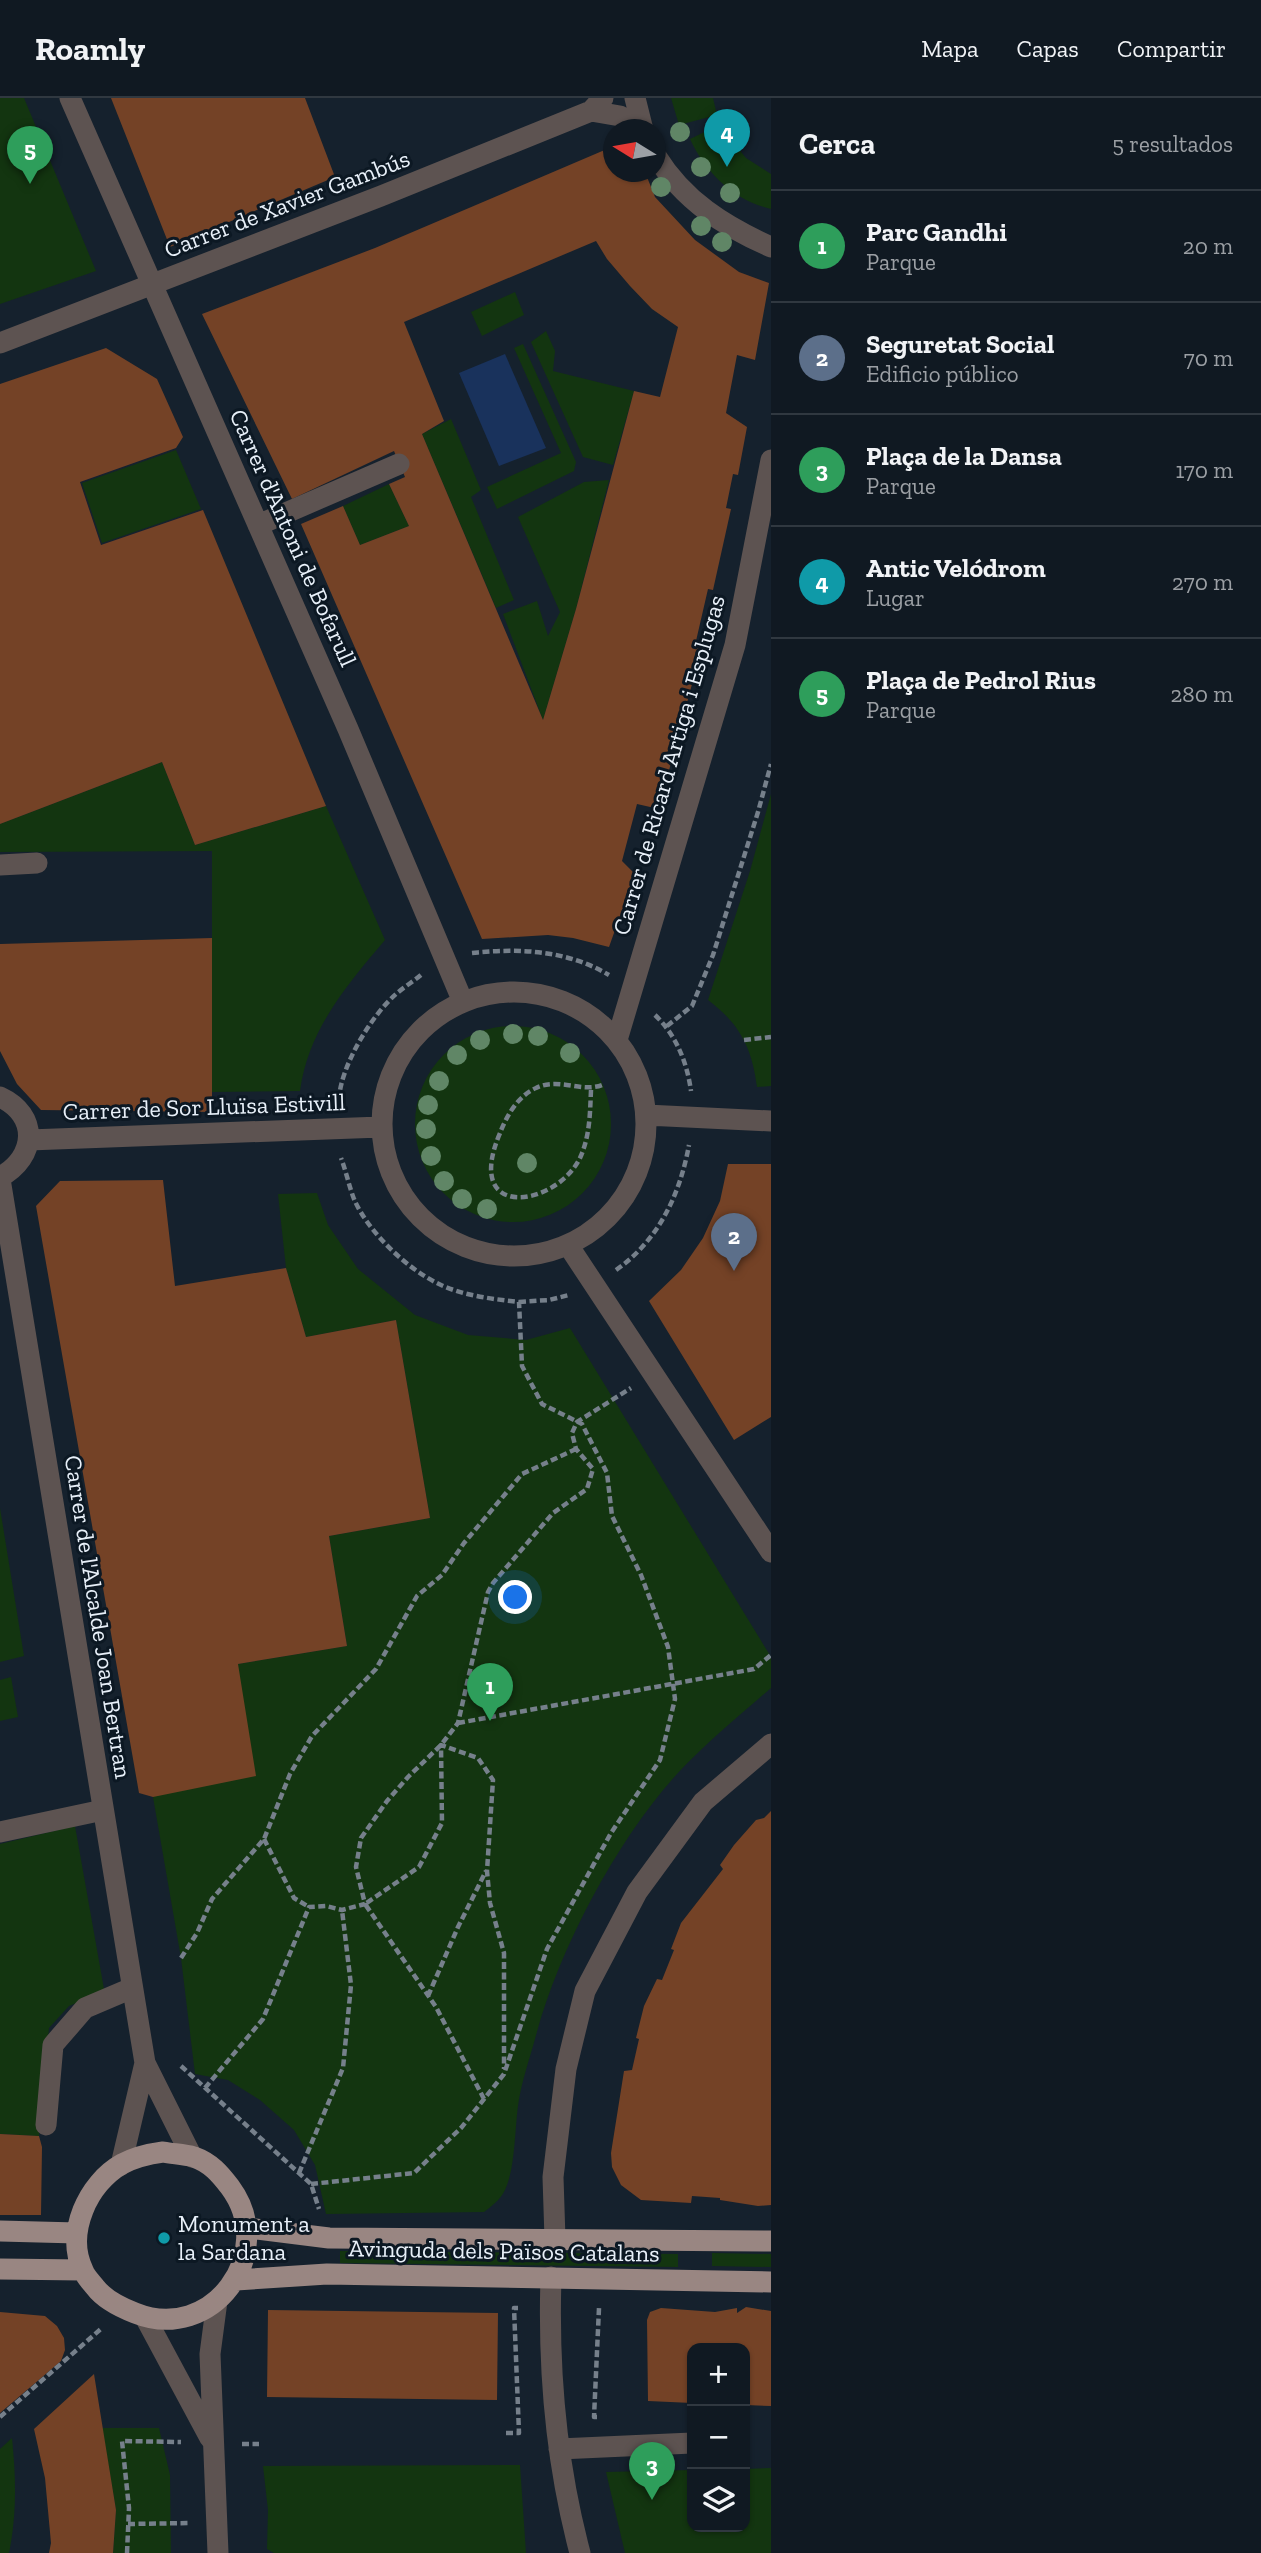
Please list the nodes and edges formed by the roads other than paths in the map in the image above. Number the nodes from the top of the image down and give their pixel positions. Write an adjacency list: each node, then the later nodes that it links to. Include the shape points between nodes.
1 (70, 98): 8 (street, Carrer d'Antoni de Bofarull)
2 (635, 98): 5 (street)
3 (597, 105): 4 (street, Carrer de Xavier Gambús); 8 (street, Carrer de Xavier Gambús, via 381,197)
4 (626, 119)
5 (640, 119)
6 (666, 170): 7 (street, via 708,214)
7 (771, 247)
8 (153, 284): 9 (street, Carrer de Xavier Gambús); 12 (street, Carrer d'Antoni de Bofarull)
9 (0, 343)
10 (771, 460): 16 (street, Carrer de Ricard Artiga i Esplugas, via 735,645)
11 (400, 464): 12 (street)
12 (258, 526): 15 (street, Carrer d'Antoni de Bofarull)
13 (37, 863): 14 (street)
14 (0, 865)
15 (463, 1002): 16 (street, via 504,992 546,995 578,1007); 20 (street, via 429,1022 403,1052 387,1088)
16 (617, 1040): 18 (street, via 635,1071)
17 (0, 1097): 21 (street, via 22,1114)
18 (646, 1115): 19 (street); 23 (street, via 641,1161 633,1182 606,1219)
19 (771, 1121)
20 (381, 1127): 21 (street, Carrer de Sor Lluïsa Estivill); 23 (street, via 396,1185 419,1217 443,1236 470,1250 509,1257)
21 (29, 1140): 22 (street, via 20,1163)
22 (0, 1178): 26 (street, Carrer de l'Alcalde Joan Bertran)
23 (568, 1245): 24 (street)
24 (771, 1552)
25 (771, 1744): 36 (street, via 704,1802 637,1892 585,1992 566,2069 553,2177)
26 (103, 1810): 27 (street); 28 (street, Carrer de l'Alcalde Joan Bertran)
27 (0, 1832)
28 (132, 1988): 29 (street, Carrer de l'Alcalde Joan Bertran); 30 (street, via 85,2008 53,2045)
29 (145, 2063): 31 (street, Carrer de l'Alcalde Joan Bertran); 32 (street, Carrer de l'Alcalde Joan Bertran)
30 (46, 2125)
31 (192, 2157): 32 (main road, via 163,2152); 33 (main road, via 219,2172 242,2203)
32 (121, 2165): 35 (main road, via 93,2188)
33 (248, 2228): 36 (main road, Avinguda dels Països Catalans, via 329,2238); 41 (main road, via 246,2257)
34 (0, 2231): 35 (main road)
35 (77, 2233): 39 (main road)
36 (555, 2239): 37 (main road, Avinguda dels Països Catalans)
37 (771, 2241)
38 (0, 2269): 39 (main road)
39 (82, 2270): 44 (main road, via 98,2291)
40 (551, 2277): 41 (main road, Avinguda dels Països Catalans, via 327,2274); 42 (main road, Avinguda dels Països Catalans); 47 (street, via 549,2334)
41 (236, 2280): 43 (main road)
42 (771, 2282)
43 (217, 2301): 44 (main road, via 187,2316); 45 (street, via 210,2354)
44 (145, 2317): 45 (street)
45 (212, 2443): 48 (street)
46 (687, 2443): 47 (street)
47 (559, 2449): 49 (street)
48 (218, 2553)
49 (580, 2553)

